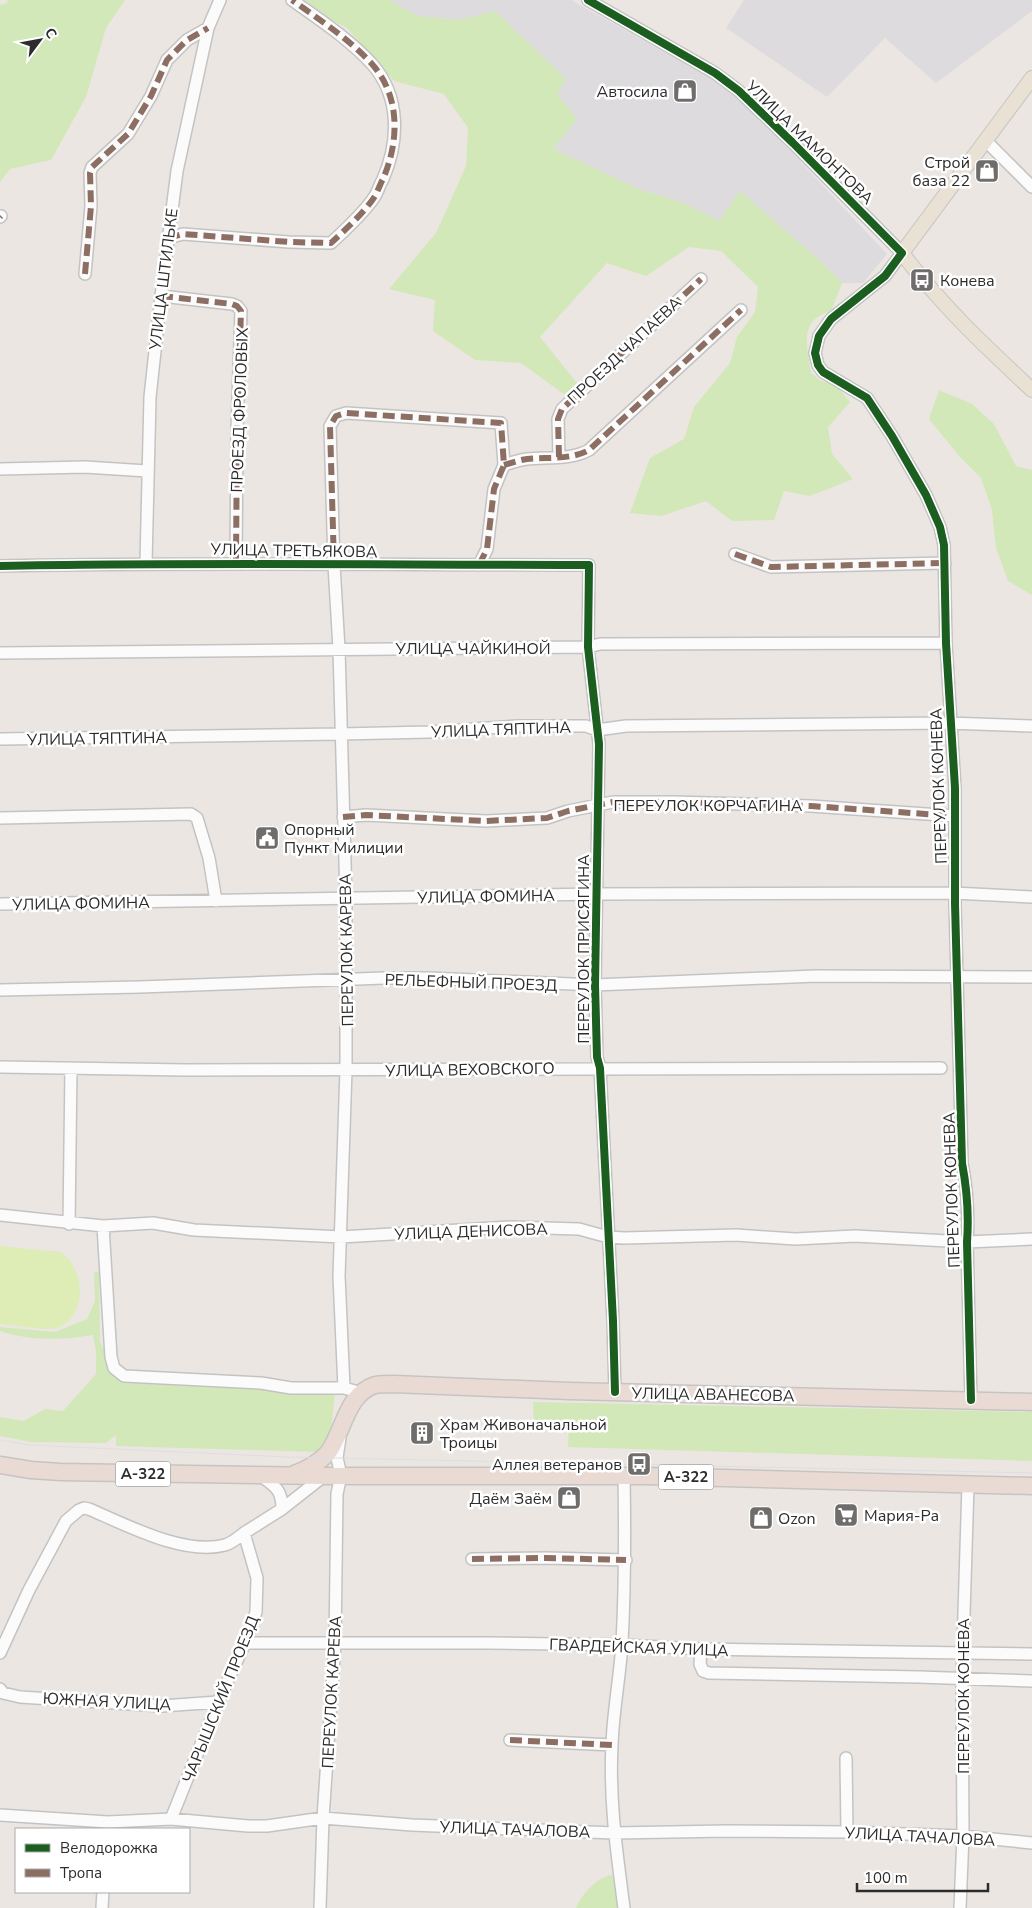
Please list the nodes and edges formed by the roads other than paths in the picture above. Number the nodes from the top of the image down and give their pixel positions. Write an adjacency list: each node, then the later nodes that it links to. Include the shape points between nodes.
1 (220, 0): 4 (street, УЛИЦА ШТИЛЬКЕ)
2 (292, 0): 8 (street, via 341,35 373,66 385,85 395,122 394,143 391,160 375,196 331,243 183,234)
3 (588, 0): 9 (street, УЛИЦА МАМОНТОВА, via 715,73 739,91)
4 (208, 28): 8 (street, УЛИЦА ШТИЛЬКЕ, via 177,171); 10 (street, via 187,40 167,60 151,96 128,134 92,167 92,206)
5 (1032, 78): 6 (main road)
6 (986, 141): 7 (street); 9 (main road)
7 (1032, 187)
8 (168, 238): 12 (street, УЛИЦА ШТИЛЬКЕ)
9 (902, 253): 14 (main road, УЛИЦА МАМОНТОВА, via 922,280 968,329); 22 (street, ПЕРЕУЛОК КОНЕВА, via 885,276 831,320 819,336 815,352 823,372 867,398 892,436 940,526)
10 (85, 274)
11 (701, 279): 15 (street, ПРОЕЗД ЧАПАЕВА, via 562,410 558,419)
12 (161, 296): 18 (street, УЛИЦА ШТИЛЬКЕ, via 150,397); 21 (street, ПРОЕЗД ФРОЛОВЫХ, via 232,304 242,311)
13 (741, 310): 15 (street, via 590,450)
14 (1032, 390)
15 (559, 457): 16 (street)
16 (504, 465): 23 (street, ПЕРЕУЛОК КАРЕВА, via 501,423 346,413 336,416 330,426); 24 (street, via 494,489 487,549)
17 (0, 469): 18 (street, via 85,467)
18 (147, 471): 20 (street, УЛИЦА ШТИЛЬКЕ)
19 (735, 554): 22 (street, via 771,567)
20 (146, 563): 21 (street, УЛИЦА ТРЕТЬЯКОВА); 26 (street, УЛИЦА ТРЕТЬЯКОВА)
21 (236, 563): 23 (street, УЛИЦА ТРЕТЬЯКОВА)
22 (945, 563): 27 (street, ПЕРЕУЛОК КОНЕВА)
23 (334, 565): 24 (street, УЛИЦА ТРЕТЬЯКОВА); 29 (street, ПЕРЕУЛОК КАРЕВА)
24 (479, 565): 25 (street, УЛИЦА ТРЕТЬЯКОВА)
25 (589, 565): 28 (street, ПЕРЕУЛОК ПРИСЯГИНА)
26 (0, 566)
27 (946, 643): 28 (street, УЛИЦА ЧАЙКИНОЙ, via 600,644); 31 (street, ПЕРЕУЛОК КОНЕВА)
28 (588, 647): 29 (street, УЛИЦА ЧАЙКИНОЙ); 33 (street, ПЕРЕУЛОК ПРИСЯГИНА)
29 (339, 649): 30 (street, УЛИЦА ЧАЙКИНОЙ); 34 (street, ПЕРЕУЛОК КАРЕВА)
30 (0, 653)
31 (949, 723): 32 (street, УЛИЦА ТЯПТИНА); 33 (street, УЛИЦА ТЯПТИНА, via 626,726); 37 (street, ПЕРЕУЛОК КОНЕВА)
32 (1032, 726)
33 (597, 730): 34 (street, УЛИЦА ТЯПТИНА, via 586,726 517,726); 36 (street, ПЕРЕУЛОК ПРИСЯГИНА)
34 (340, 734): 35 (street, УЛИЦА ТЯПТИНА); 38 (street, ПЕРЕУЛОК КАРЕВА)
35 (0, 739)
36 (598, 806): 37 (street, ПЕРЕУЛОК КОРЧАГИНА, via 613,802 674,802 811,806); 38 (street, ПЕРЕУЛОК КОРЧАГИНА, via 548,818 526,819); 41 (street, ПЕРЕУЛОК ПРИСЯГИНА)
37 (955, 816): 40 (street, ПЕРЕУЛОК КОНЕВА)
38 (343, 817): 43 (street, ПЕРЕУЛОК КАРЕВА)
39 (0, 818): 44 (street, via 191,814 197,818 209,858)
40 (954, 893): 41 (street, УЛИЦА ФОМИНА); 42 (street, УЛИЦА ФОМИНА); 46 (street, ПЕРЕУЛОК КОНЕВА)
41 (596, 894): 43 (street, УЛИЦА ФОМИНА); 49 (street, ПЕРЕУЛОК ПРИСЯГИНА)
42 (1032, 897)
43 (346, 898): 44 (street, УЛИЦА ФОМИНА); 48 (street, ПЕРЕУЛОК КАРЕВА)
44 (216, 901): 45 (street, УЛИЦА ФОМИНА)
45 (0, 904)
46 (957, 976): 47 (street, РЕЛЬЕФНЫЙ ПРОЕЗД); 49 (street, РЕЛЬЕФНЫЙ ПРОЕЗД, via 806,977); 62 (street, ПЕРЕУЛОК КОНЕВА, via 962,1162 969,1220)
47 (1032, 977)
48 (347, 978): 49 (street, РЕЛЬЕФНЫЙ ПРОЕЗД, via 429,978); 50 (street, РЕЛЬЕФНЫЙ ПРОЕЗД); 55 (street, ПЕРЕУЛОК КАРЕВА)
49 (595, 986): 53 (street, ПЕРЕУЛОК ПРИСЯГИНА)
50 (0, 990)
51 (0, 1067): 52 (street, УЛИЦА ВЕХОВСКОГО)
52 (72, 1068): 55 (street, УЛИЦА ВЕХОВСКОГО); 57 (street)
53 (600, 1068): 54 (street, УЛИЦА ВЕХОВСКОГО); 55 (street, УЛИЦА ВЕХОВСКОГО); 59 (street, ПЕРЕУЛОК ПРИСЯГИНА)
54 (941, 1068)
55 (346, 1070): 60 (street, ПЕРЕУЛОК КАРЕВА)
56 (0, 1215): 57 (street, УЛИЦА ДЕНИСОВА)
57 (69, 1224): 58 (street, УЛИЦА ДЕНИСОВА)
58 (103, 1226): 60 (street, УЛИЦА ДЕНИСОВА, via 152,1223 194,1230); 63 (street, via 111,1357 114,1368 124,1376 260,1383 291,1388)
59 (608, 1237): 60 (street, УЛИЦА ДЕНИСОВА, via 578,1229 510,1227); 62 (street, УЛИЦА ДЕНИСОВА, via 736,1235 795,1239 855,1236); 64 (street, ПЕРЕУЛОК ПРИСЯГИНА)
60 (341, 1238): 63 (street, ПЕРЕУЛОК КАРЕВА, via 339,1276)
61 (1032, 1238): 62 (street, УЛИЦА ДЕНИСОВА)
62 (967, 1242): 66 (street, ПЕРЕУЛОК КОНЕВА)
63 (344, 1388): 65 (street)
64 (615, 1392): 65 (highway, УЛИЦА АВАНЕСОВА, via 394,1384 375,1385); 66 (highway, УЛИЦА АВАНЕСОВА)
65 (362, 1393): 68 (highway, А-322)
66 (972, 1400): 67 (highway, УЛИЦА АВАНЕСОВА)
67 (1032, 1402)
68 (342, 1424): 71 (highway, А-322, via 323,1458); 72 (street, ПЕРЕУЛОК КАРЕВА)
69 (0, 1465): 70 (highway, А-322, via 60,1472)
70 (261, 1476): 71 (highway, А-322); 76 (street, via 282,1497)
71 (287, 1476): 72 (highway, А-322)
72 (332, 1476): 73 (highway, А-322); 76 (street); 81 (street, ПЕРЕУЛОК КАРЕВА, via 337,1494)
73 (624, 1476): 74 (highway, А-322); 79 (street)
74 (968, 1485): 75 (highway, А-322); 85 (street, ПЕРЕУЛОК КОНЕВА)
75 (1032, 1486)
76 (282, 1510): 77 (street)
77 (244, 1533): 80 (street, ЧАРЫШСКИЙ ПРОЕЗД, via 257,1578 256,1612); 84 (street, via 226,1545 185,1546 84,1508 79,1510 66,1521)
78 (472, 1559): 79 (street)
79 (626, 1560): 82 (street)
80 (245, 1643): 81 (street, ГВАРДЕЙСКАЯ УЛИЦА); 90 (street, ЧАРЫШСКИЙ ПРОЕЗД)
81 (334, 1643): 82 (street, ГВАРДЕЙСКАЯ УЛИЦА); 95 (street, ПЕРЕУЛОК КАРЕВА)
82 (622, 1645): 83 (street, ГВАРДЕЙСКАЯ УЛИЦА); 92 (street)
83 (701, 1649): 85 (street, ГВАРДЕЙСКАЯ УЛИЦА); 87 (street, via 700,1664 709,1674)
84 (0, 1653)
85 (962, 1653): 86 (street, ГВАРДЕЙСКАЯ УЛИЦА); 87 (street, ПЕРЕУЛОК КОНЕВА)
86 (1032, 1654)
87 (962, 1678): 88 (street); 100 (street, ПЕРЕУЛОК КОНЕВА)
88 (1032, 1681)
89 (1, 1692): 90 (street, ЮЖНАЯ УЛИЦА, via 20,1697 162,1706)
90 (218, 1702): 96 (street, ЧАРЫШСКИЙ ПРОЕЗД)
91 (510, 1740): 92 (street)
92 (612, 1745): 99 (street)
93 (846, 1758): 98 (street)
94 (0, 1815): 97 (street, УЛИЦА ТАЧАЛОВА)
95 (323, 1818): 96 (street, УЛИЦА ТАЧАЛОВА, via 267,1826); 99 (street, УЛИЦА ТАЧАЛОВА); 104 (street, ПЕРЕУЛОК КАРЕВА)
96 (171, 1819): 97 (street, УЛИЦА ТАЧАЛОВА)
97 (107, 1826)
98 (847, 1832): 99 (street, УЛИЦА ТАЧАЛОВА); 100 (street, УЛИЦА ТАЧАЛОВА)
99 (614, 1833): 105 (street)
100 (963, 1836): 101 (street, УЛИЦА ТАЧАЛОВА); 106 (street, ПЕРЕУЛОК КОНЕВА)
101 (1032, 1843)
102 (103, 1893): 103 (street)
103 (102, 1908)
104 (320, 1908)
105 (624, 1908)
106 (960, 1908)

